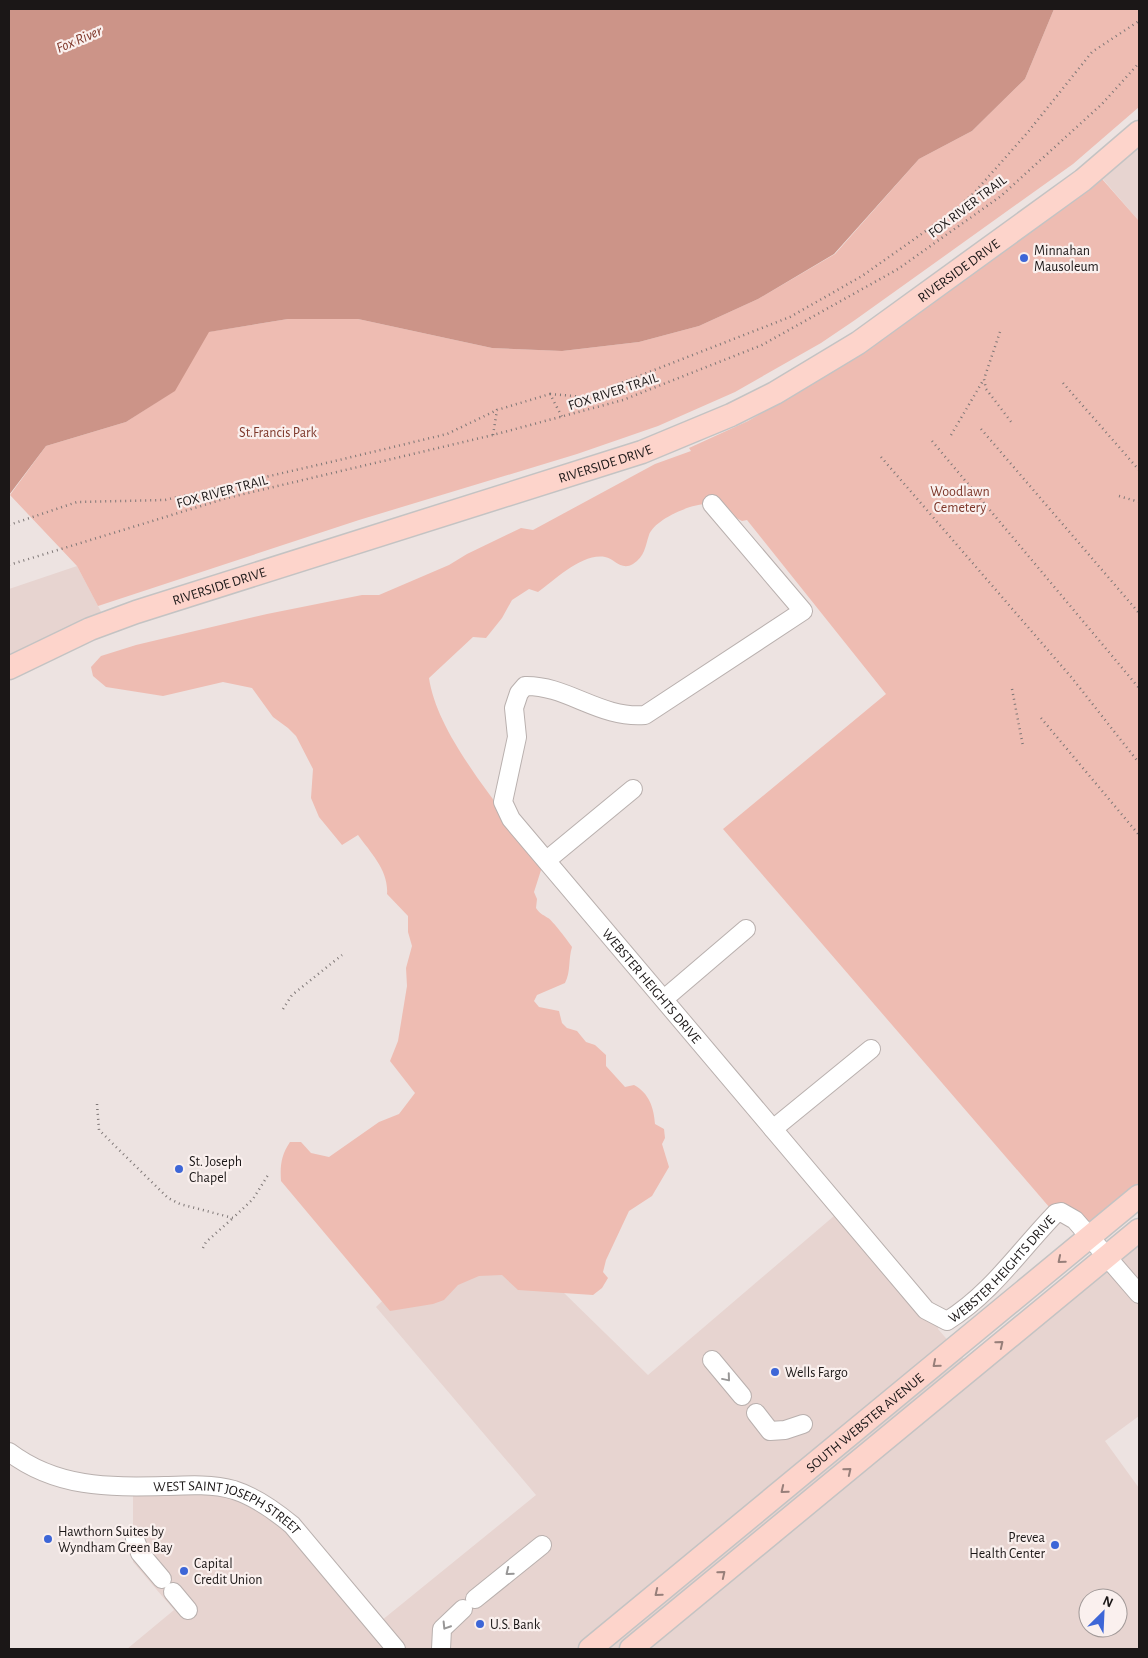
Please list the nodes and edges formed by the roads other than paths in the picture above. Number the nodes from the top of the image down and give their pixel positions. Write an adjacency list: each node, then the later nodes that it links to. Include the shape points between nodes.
1 (1139, 132): 3 (main road, RIVERSIDE DRIVE, via 1083,180 858,343 783,389 731,415 642,452 136,612 90,629)
2 (712, 504): 5 (street, WEBSTER HEIGHTS DRIVE, via 803,611 645,715 615,714 541,686 525,686 514,708 517,737 503,802 511,819)
3 (9, 668)
4 (633, 789): 5 (street)
5 (547, 860): 7 (street, WEBSTER HEIGHTS DRIVE)
6 (746, 929): 7 (street)
7 (664, 999): 9 (street, WEBSTER HEIGHTS DRIVE)
8 (871, 1049): 9 (street)
9 (773, 1129): 12 (street, WEBSTER HEIGHTS DRIVE, via 926,1310 948,1322 994,1283 1056,1213 1061,1212 1075,1220)
10 (1139, 1196): 12 (main road, SOUTH WEBSTER AVENUE)
11 (1139, 1230): 13 (main road, SOUTH WEBSTER AVENUE)
12 (1090, 1236): 13 (street, WEBSTER HEIGHTS DRIVE); 27 (main road, SOUTH WEBSTER AVENUE, one-way to 27)
13 (1107, 1255): 14 (street, WEBSTER HEIGHTS DRIVE); 28 (main road, SOUTH WEBSTER AVENUE, one-way to 13)
14 (1139, 1294)
15 (712, 1360): 16 (street, one-way to 16)
16 (742, 1396)
17 (756, 1413): 18 (street, via 770,1431)
18 (803, 1424)
19 (9, 1452): 25 (street, WEST SAINT JOSEPH STREET, via 43,1472 82,1484 109,1487 215,1486 254,1498 292,1525)
20 (134, 1539): 22 (street, via 140,1553)
21 (542, 1545): 26 (street, one-way to 26, via 442,1629)
22 (162, 1579)
23 (173, 1592): 24 (street)
24 (188, 1610)
25 (396, 1649)
26 (441, 1649)
27 (590, 1649)
28 (630, 1649)

